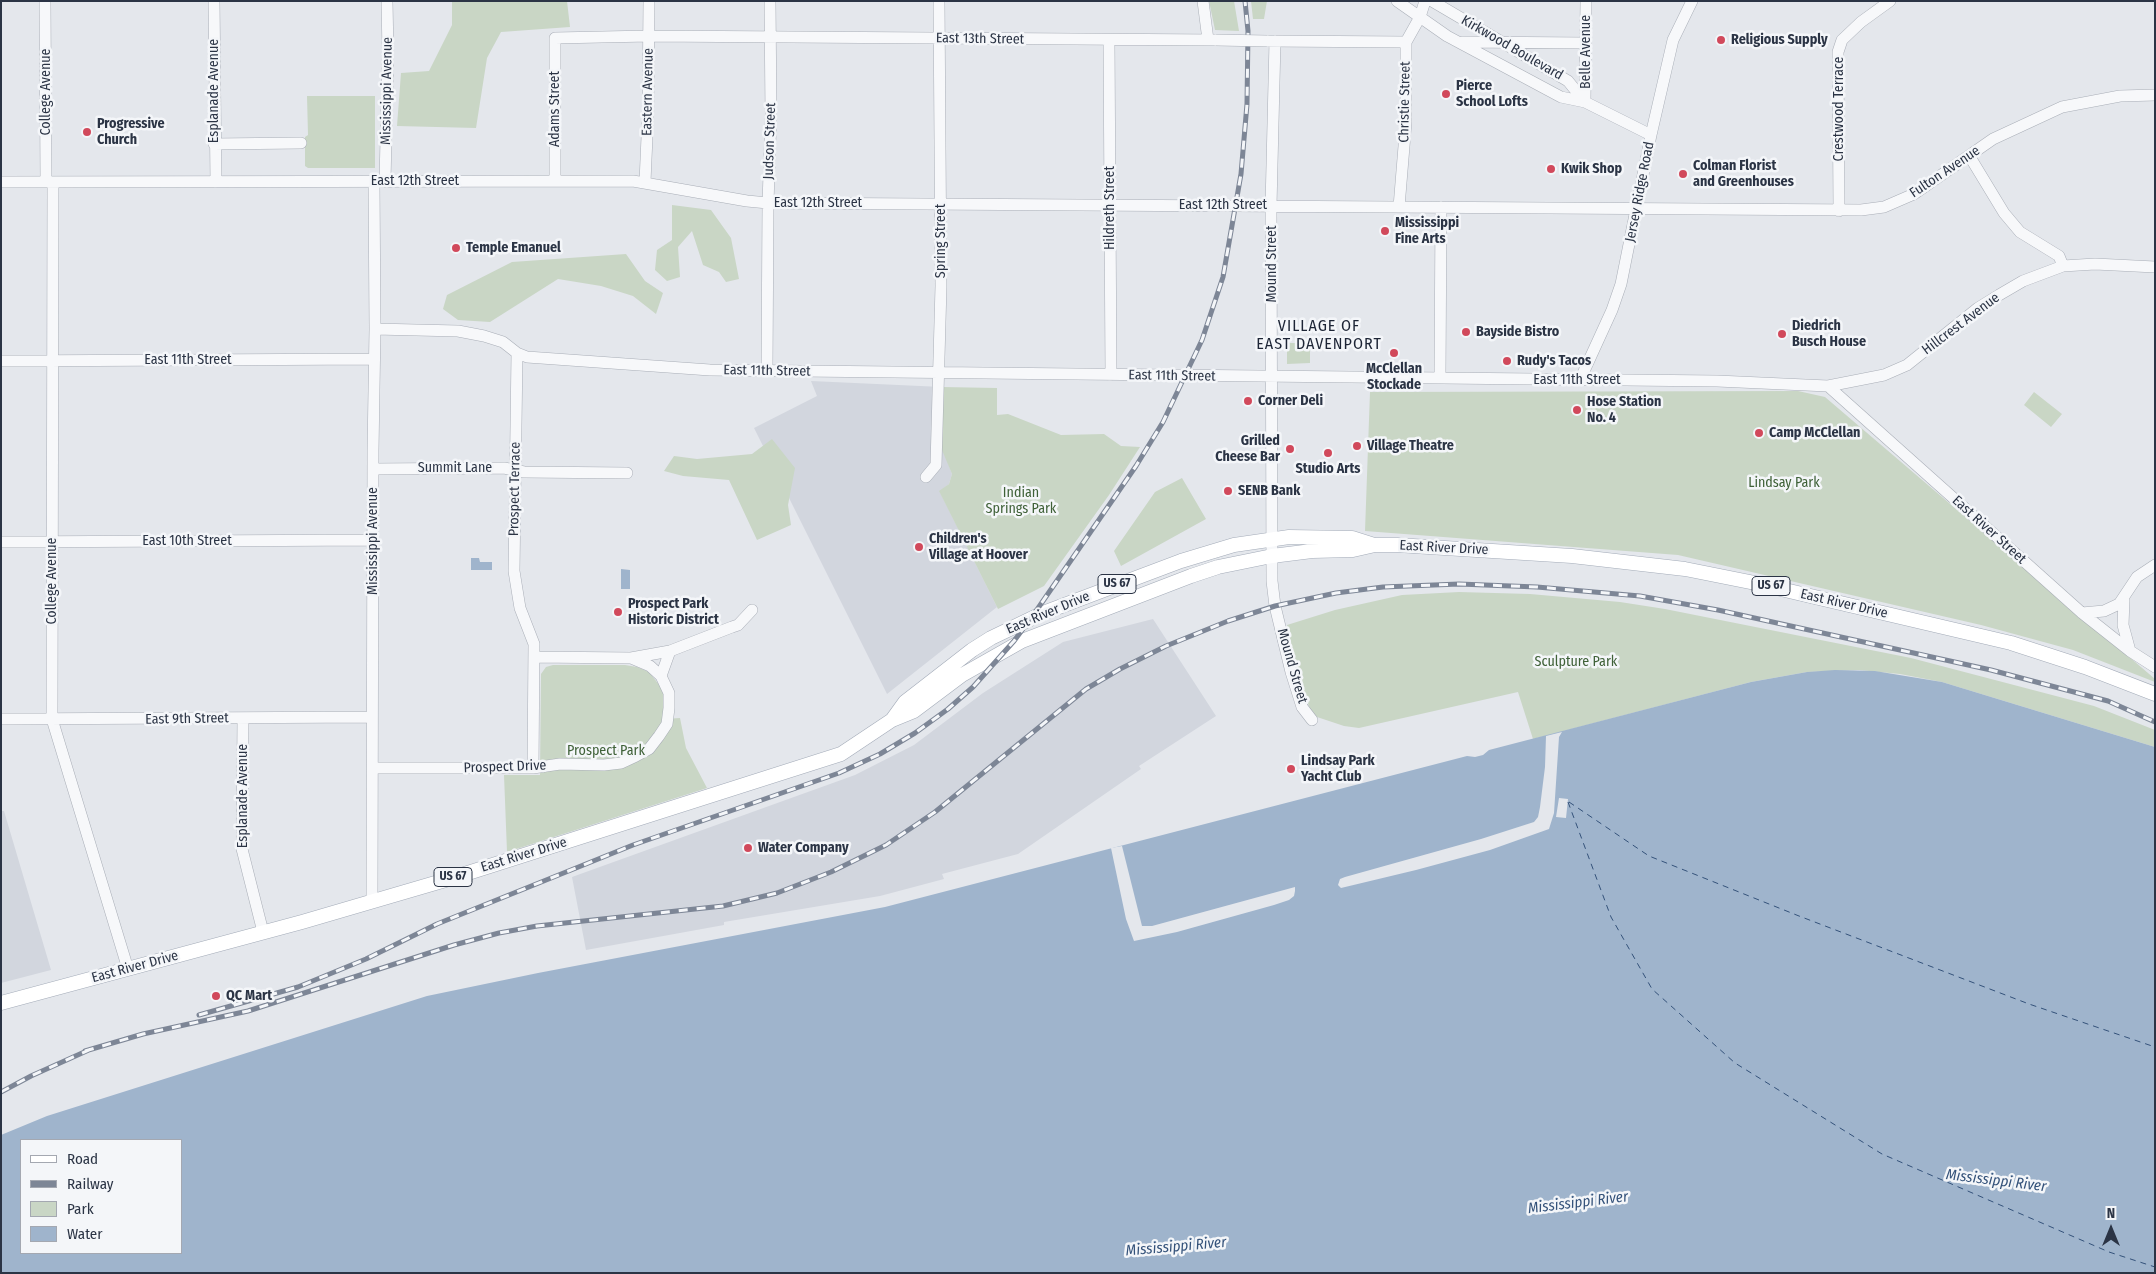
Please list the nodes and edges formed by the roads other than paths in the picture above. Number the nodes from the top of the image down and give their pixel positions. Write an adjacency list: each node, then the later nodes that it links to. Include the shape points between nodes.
1 (45, 1): 35 (street, College Avenue)
2 (214, 1): 30 (street, Esplanade Avenue)
3 (387, 1): 32 (street, Mississippi Avenue, via 388,54)
4 (649, 1): 15 (street, Eastern Avenue)
5 (770, 1): 16 (street, Judson Street)
6 (939, 1): 18 (street, Spring Street)
7 (1203, 1): 20 (street)
8 (1397, 1): 14 (street, Kirkwood Boulevard)
9 (1426, 1): 14 (street, Christie Street)
10 (1432, 1): 24 (street, Kirkwood Boulevard)
11 (1586, 1): 25 (street, Belle Avenue)
12 (1692, 1): 28 (street, Jersey Ridge Road, via 1674,40)
13 (1890, 1): 45 (street, Crestwood Terrace, via 1842,40 1838,52)
14 (1420, 17): 22 (street, Christie Street); 23 (street, Kirkwood Boulevard)
15 (649, 36): 16 (street, East 13th Street); 17 (street, East 13th Street); 37 (street, Eastern Avenue)
16 (770, 37): 18 (street, East 13th Street); 38 (street, Judson Street)
17 (555, 38): 33 (street, Adams Street)
18 (940, 38): 19 (street, East 13th Street); 39 (street, Spring Street)
19 (1109, 40): 20 (street, East 13th Street); 40 (street, Hildreth Street)
20 (1212, 40): 21 (street, East 13th Street, bridge)
21 (1271, 41): 22 (street, East 13th Street); 41 (street, Mound Street)
22 (1406, 42): 42 (street, Christie Street, via 1406,122)
23 (1460, 42): 24 (street); 27 (street, Kirkwood Boulevard, via 1561,97)
24 (1503, 42): 25 (street); 27 (street, Kirkwood Boulevard, via 1568,81)
25 (1586, 43): 27 (street, Belle Avenue)
26 (2155, 95): 31 (street, Fulton Avenue, via 2120,96 2062,107 1993,139)
27 (1585, 102): 28 (street, Kirkwood Boulevard)
28 (1651, 135): 44 (street, Jersey Ridge Road)
29 (301, 143): 30 (street)
30 (214, 144): 36 (street, Esplanade Avenue)
31 (1970, 157): 45 (street, Fulton Avenue, via 1914,194 1884,207); 46 (street, via 2004,213 2020,232 2059,256)
32 (379, 181): 33 (street, East 12th Street); 36 (street, East 12th Street); 48 (street, Mississippi Avenue)
33 (556, 181): 37 (street, East 12th Street)
34 (1, 182): 35 (street, East 12th Street)
35 (49, 182): 36 (street, East 12th Street); 52 (street, College Avenue)
36 (216, 182)
37 (645, 182): 38 (street, East 12th Street)
38 (768, 203): 39 (street, East 12th Street); 53 (street, Judson Street)
39 (942, 204): 40 (street, East 12th Street); 54 (street, Spring Street)
40 (1110, 205): 41 (street, East 12th Street); 55 (street, Hildreth Street)
41 (1271, 206): 42 (street, East 12th Street); 56 (street, Mound Street)
42 (1399, 207): 43 (street, East 12th Street)
43 (1441, 207): 44 (street, East 12th Street); 57 (street)
44 (1637, 210): 45 (street, Fulton Avenue); 58 (street, Jersey Ridge Road, via 1621,284)
45 (1839, 211)
46 (2063, 266): 47 (street, Hillcrest Avenue); 59 (street, Hillcrest Avenue, via 2023,281 1978,308 1907,365 1884,375)
47 (2155, 267)
48 (376, 329): 49 (street, via 458,332 503,342); 50 (street, Mississippi Avenue)
49 (517, 353): 53 (street, East 11th Street, via 526,357 700,370); 61 (street, Prospect Terrace)
50 (374, 359): 52 (street, East 11th Street); 60 (street, Mississippi Avenue)
51 (1, 361): 52 (street, East 11th Street)
52 (52, 361): 67 (street, College Avenue)
53 (767, 371): 54 (street, East 11th Street)
54 (939, 373): 55 (street, East 11th Street); 63 (street, Spring Street, via 936,465)
55 (1111, 375): 56 (street, East 11th Street)
56 (1272, 377): 57 (street, East 11th Street); 64 (street, Mound Street)
57 (1440, 378): 58 (street, East 11th Street)
58 (1580, 380): 59 (street, East 11th Street)
59 (1828, 386): 73 (street, East River Street)
60 (373, 469): 61 (street, Summit Lane); 65 (street, Mississippi Avenue)
61 (515, 470): 62 (street, Summit Lane); 76 (street, Prospect Terrace, via 514,571 520,608 534,644)
62 (627, 473)
63 (926, 477)
64 (1272, 539): 68 (main road, East River Drive / US 67, via 1325,536 1352,538); 69 (street, Mound Street); 85 (main road, East River Drive / US 67, via 1234,545 1181,560 1043,613 972,650 905,702)
65 (373, 540): 67 (street, East 10th Street); 81 (street, Mississippi Avenue)
66 (1, 542): 67 (street, East 10th Street)
67 (52, 542): 84 (street, College Avenue)
68 (1375, 545): 69 (main road, East River Drive / US 67, via 1353,550); 80 (main road, East River Drive / US 67, via 1499,551 1685,569 2011,643)
69 (1272, 556): 85 (main road, East River Drive / US 67, via 1191,576 1022,641 962,675 914,711); 86 (street, Mound Street, via 1275,606 1291,672 1302,707)
70 (2155, 565): 71 (street, via 2137,577)
71 (2124, 600): 73 (street, via 2104,611); 75 (street, via 2123,625)
72 (752, 610): 74 (street, via 738,625)
73 (2082, 613): 75 (street, East River Street)
74 (670, 651): 77 (street); 79 (street)
75 (2130, 651): 78 (street, East River Street)
76 (534, 657): 77 (street); 88 (street, Prospect Terrace)
77 (631, 658): 79 (street, via 650,666)
78 (2155, 667)
79 (661, 676): 88 (street, Prospect Drive, via 669,693 669,708 666,724 648,748 621,762 604,765 560,764)
80 (2155, 694)
81 (372, 717): 82 (street, East 9th Street); 87 (street, Mississippi Avenue)
82 (243, 718): 84 (street, East 9th Street); 90 (street, Esplanade Avenue, via 242,849)
83 (1, 719): 84 (street, East 9th Street)
84 (52, 719): 91 (street, College Avenue)
85 (892, 720): 89 (main road, East River Drive / US 67, via 841,754)
86 (1312, 720)
87 (373, 768): 88 (street, Prospect Drive); 89 (street, Mississippi Avenue)
88 (533, 768)
89 (372, 901): 90 (main road, East River Drive / US 67)
90 (263, 932): 91 (main road, East River Drive / US 67)
91 (128, 969): 92 (main road, East River Drive / US 67)
92 (1, 1003)

